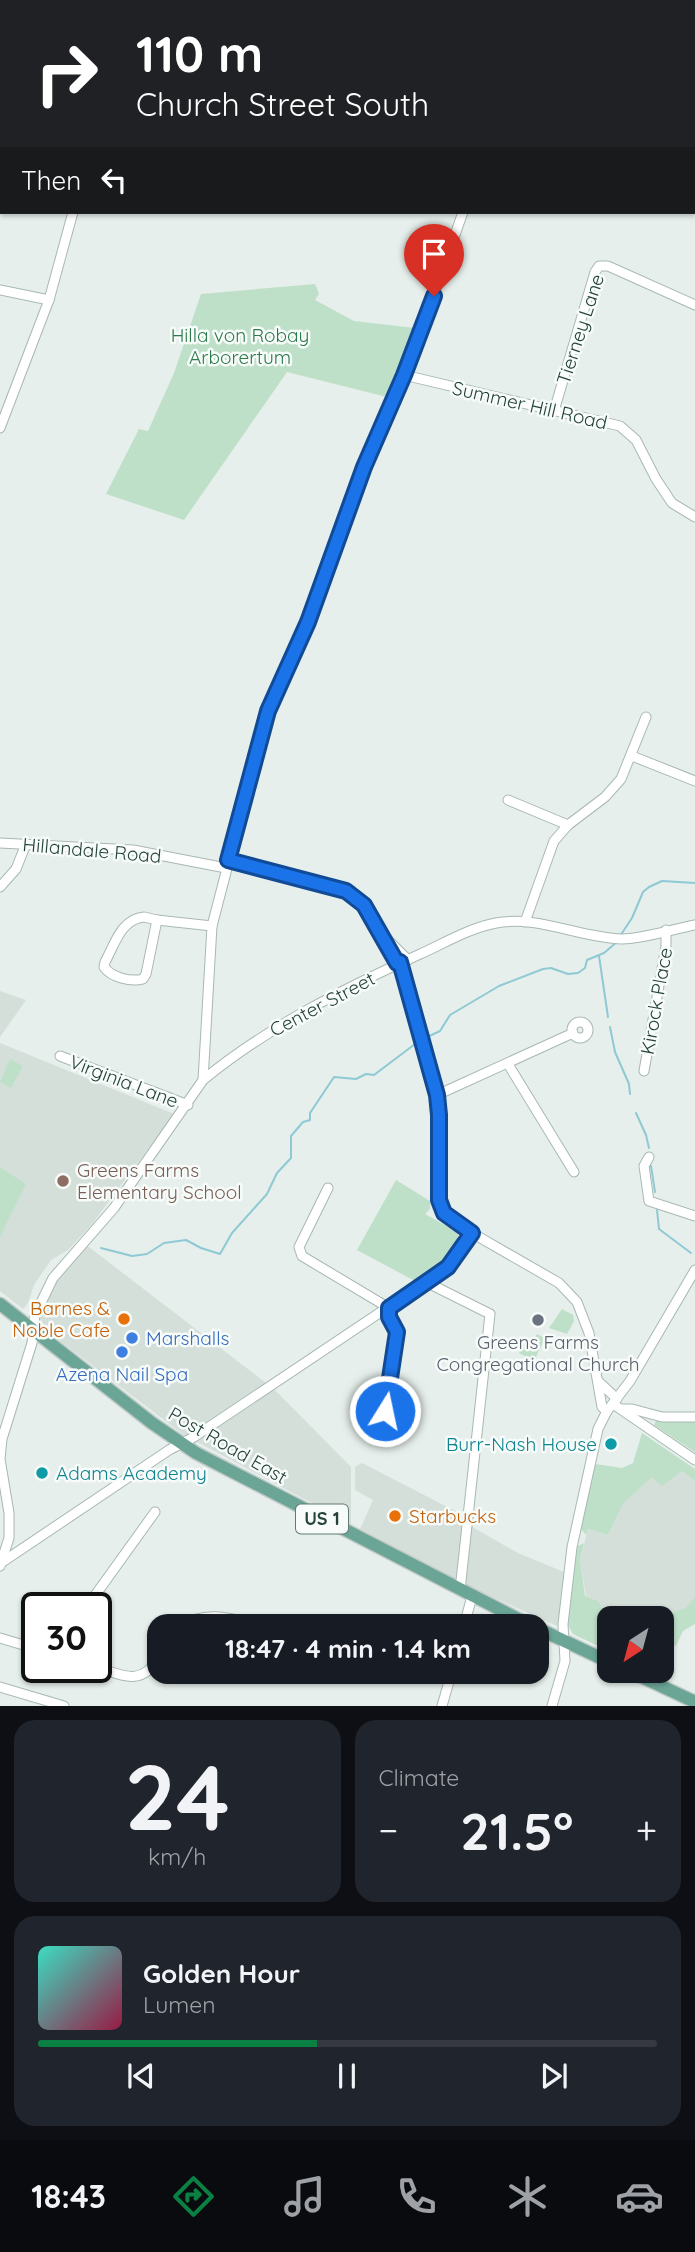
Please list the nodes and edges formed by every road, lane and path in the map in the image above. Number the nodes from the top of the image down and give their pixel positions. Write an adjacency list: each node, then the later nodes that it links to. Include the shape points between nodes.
1 (72, 214): 4 (street)
2 (462, 214): 6 (street)
3 (0, 290): 4 (street)
4 (49, 300): 8 (street)
5 (695, 305): 7 (street, Tierney Lane, via 599,266)
6 (404, 375): 7 (street, Summer Hill Road); 17 (street, via 364,467 308,622 268,711)
7 (554, 411): 9 (street, Summer Hill Road, via 621,426 636,440 673,503)
8 (0, 428)
9 (695, 517)
10 (646, 717): 11 (street)
11 (632, 756): 12 (street); 14 (street, via 605,797)
12 (695, 781)
13 (508, 800): 14 (street)
14 (568, 825): 20 (street, via 554,841)
15 (0, 844): 16 (street, Hillandale Road)
16 (26, 844): 17 (street, Hillandale Road, via 133,850); 18 (street, via 16,869)
17 (227, 864): 22 (street); 24 (street, Hillandale Road, via 346,891 364,905)
18 (0, 887)
19 (157, 920): 19 (street, via 136,918 124,925 105,962 108,973 143,979); 22 (street)
20 (524, 922): 23 (street, Center Street, via 619,938); 24 (street, Center Street, via 496,923 468,932)
21 (695, 925): 23 (street, Center Street)
22 (212, 926): 29 (street)
23 (666, 930): 28 (street, Kirock Place)
24 (402, 962): 29 (street, Center Street, via 296,1014); 30 (street, Hillandale Road)
25 (573, 1033): 27 (street)
26 (60, 1056): 31 (street, Virginia Lane)
27 (508, 1064): 30 (street); 33 (street)
28 (644, 1071)
29 (203, 1080): 31 (street)
30 (437, 1095): 36 (street, Hillandale Road, via 439,1200 444,1213)
31 (188, 1105): 41 (street, via 114,1208 53,1278)
32 (649, 1157): 35 (street, via 644,1166 649,1201)
33 (574, 1172)
34 (328, 1188): 40 (street, via 299,1247 302,1256)
35 (695, 1216)
36 (472, 1233): 38 (street, via 454,1261); 42 (street, Hillandale Road, via 573,1296 582,1309)
37 (695, 1270): 43 (street)
38 (426, 1282): 40 (street); 51 (street, via 490,1314)
39 (0, 1304): 41 (main road, Post Road East / US 1)
40 (389, 1308): 45 (street, via 397,1332); 46 (street)
41 (33, 1329): 46 (main road, Post Road East / US 1); 49 (street, via 2,1439 0,1459 9,1513)
42 (598, 1381): 43 (street); 43 (street, Hillandale Road, via 602,1407)
43 (614, 1406): 44 (street, via 662,1417); 47 (street); 58 (street, via 596,1434 572,1547)
44 (695, 1417)
45 (382, 1432)
46 (181, 1443): 50 (street); 51 (main road, Post Road East / US 1)
47 (695, 1460)
48 (156, 1512): 52 (street)
49 (4, 1536): 50 (street)
50 (1, 1564)
51 (460, 1590): 53 (main road, Post Road East / US 1)
52 (98, 1592)
53 (472, 1597): 54 (street); 55 (main road, Post Road East / US 1)
54 (467, 1614)
55 (507, 1614)
56 (549, 1634): 58 (main road)
57 (0, 1638): 59 (street)
58 (565, 1641): 60 (main road); 69 (street, via 565,1661)
59 (21, 1644)
60 (597, 1656)
61 (112, 1672): 62 (street, via 139,1677)
62 (147, 1673)
63 (448, 1684): 68 (street)
64 (657, 1684): 66 (main road)
65 (0, 1687): 67 (street)
66 (695, 1702)
67 (64, 1706)
68 (442, 1706)
69 (552, 1706)

